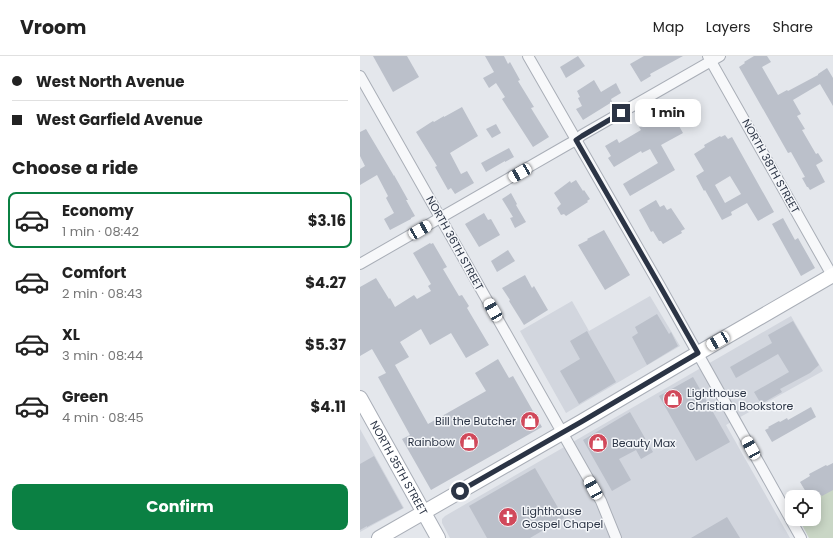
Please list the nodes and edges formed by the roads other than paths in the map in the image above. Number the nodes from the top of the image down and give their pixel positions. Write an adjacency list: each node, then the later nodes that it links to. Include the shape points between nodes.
1 (528, 56): 4 (street)
2 (713, 58): 4 (street); 7 (street, NORTH 38TH STREET)
3 (360, 76): 5 (street, NORTH 36TH STREET)
4 (576, 140): 5 (street); 8 (street)
5 (441, 218): 6 (street); 10 (street, NORTH 36TH STREET)
6 (360, 264)
7 (833, 276): 8 (main road)
8 (698, 353): 10 (main road); 15 (street)
9 (360, 398): 11 (main road, NORTH 35TH STREET)
10 (562, 433): 11 (main road); 14 (street, NORTH 36TH STREET, via 601,501)
11 (424, 512): 12 (main road); 13 (main road, NORTH 35TH STREET)
12 (379, 538)
13 (438, 538)
14 (616, 538)
15 (801, 538)

